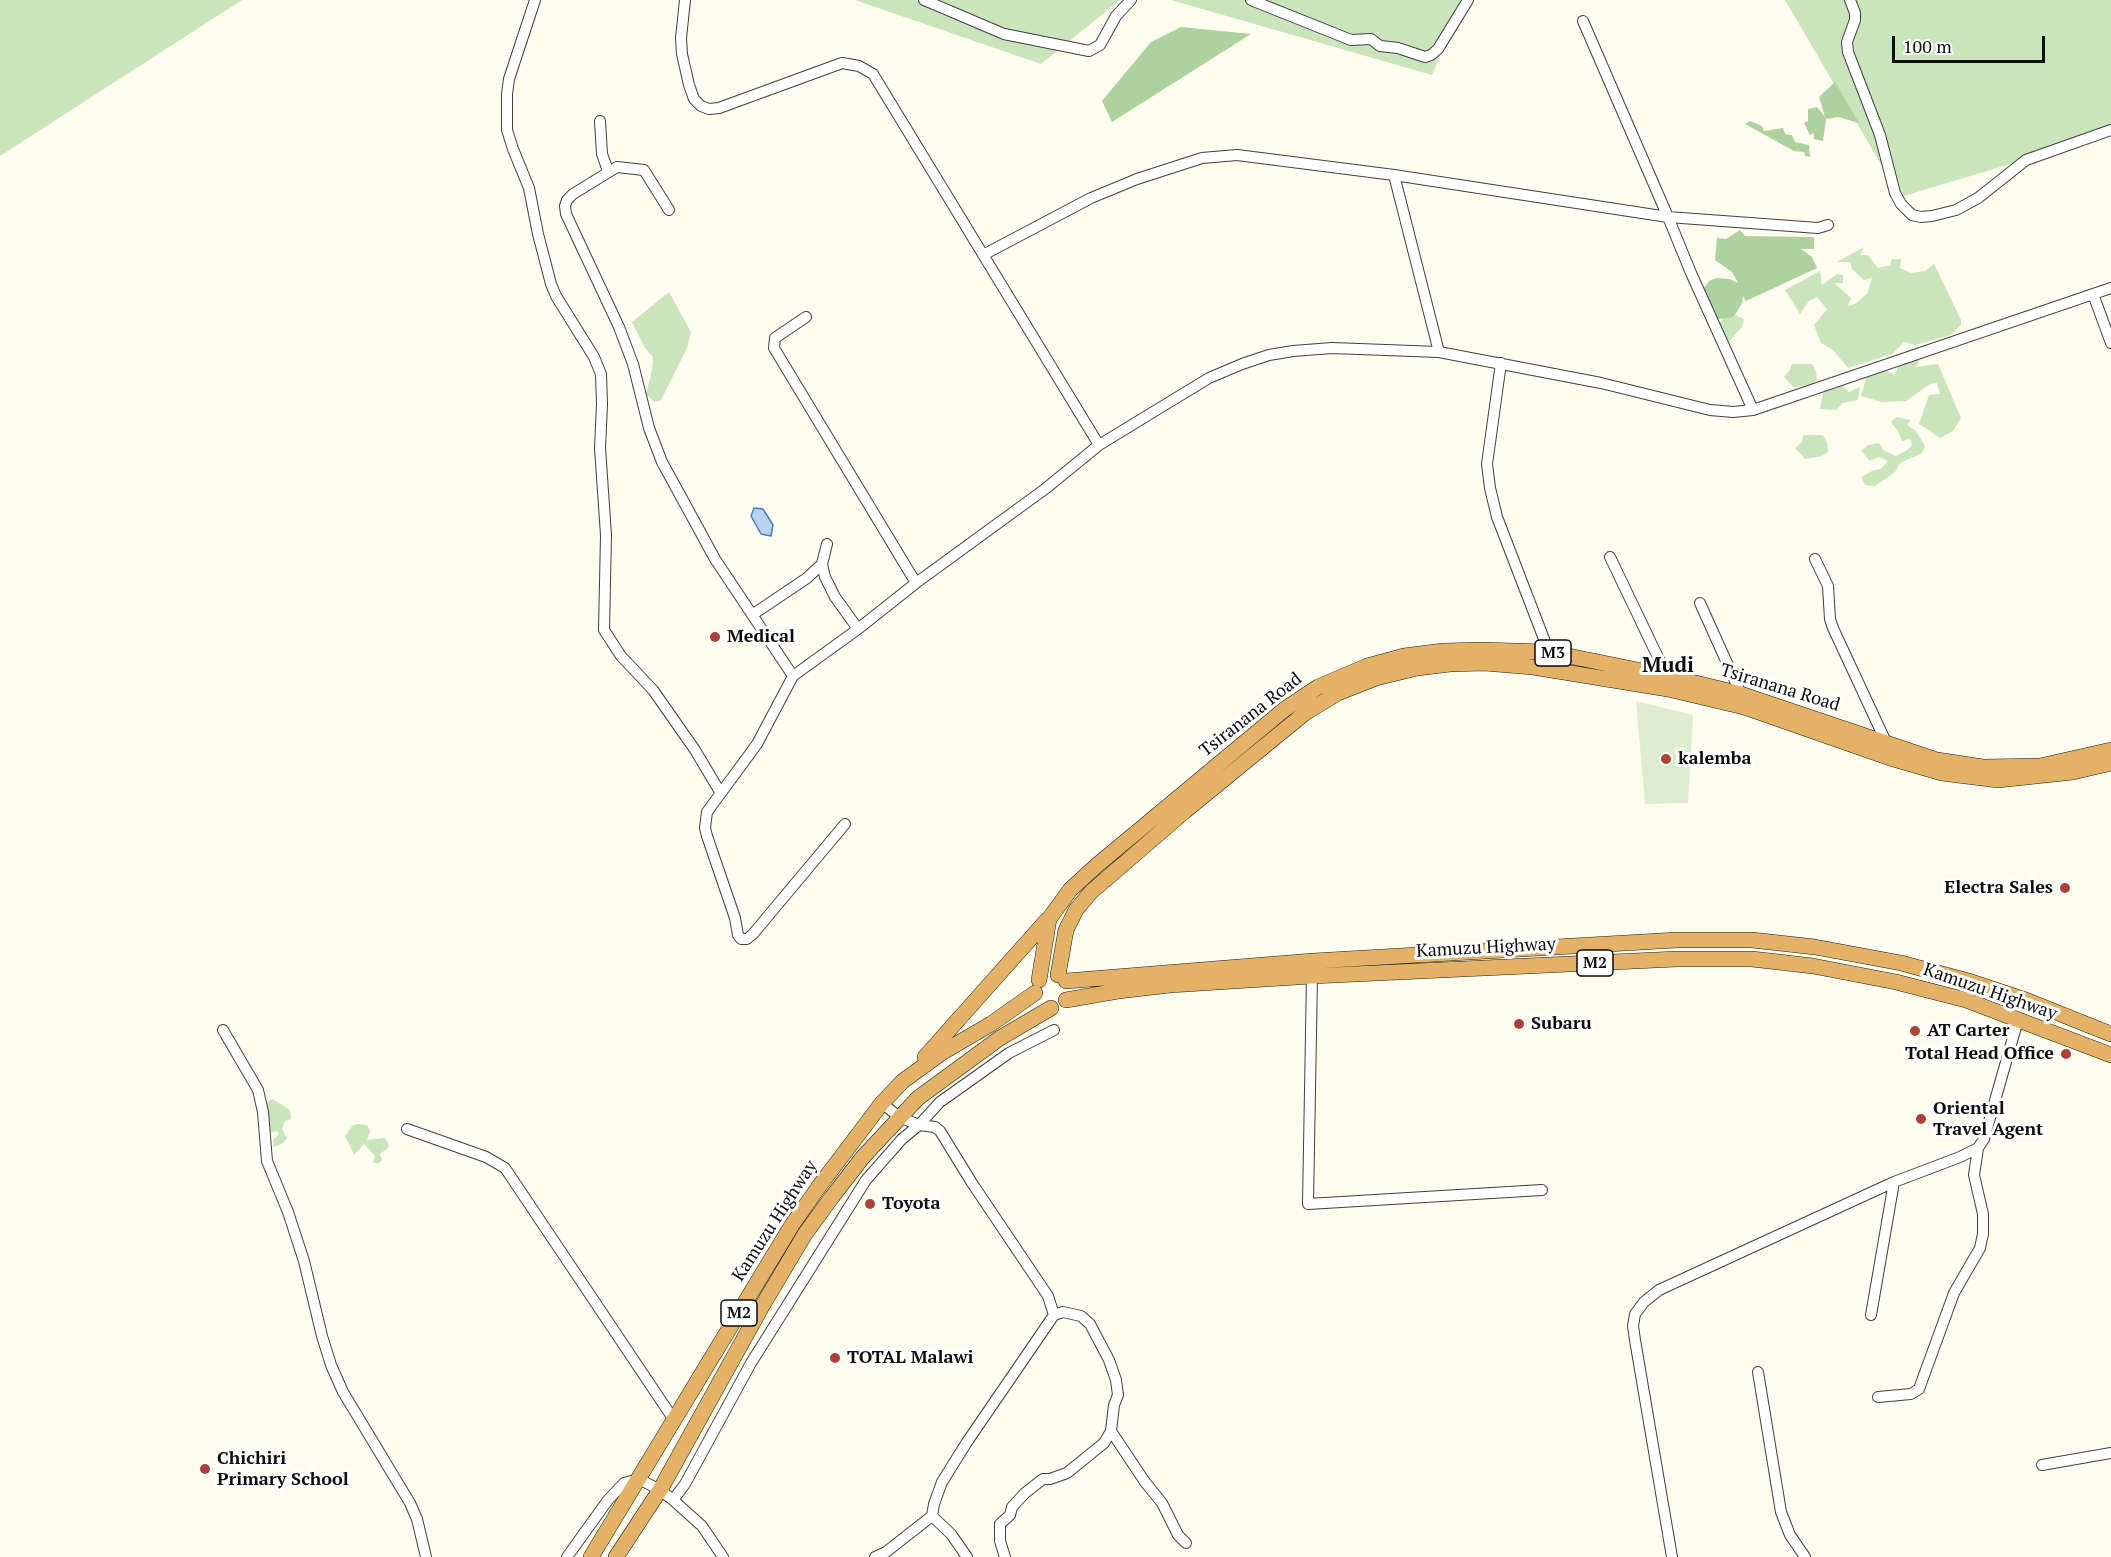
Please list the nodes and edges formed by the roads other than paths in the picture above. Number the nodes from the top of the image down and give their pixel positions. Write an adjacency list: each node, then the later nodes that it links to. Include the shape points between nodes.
1 (535, 0): 41 (street, via 509,79 507,130 529,188 551,284 601,374 600,448 606,536 604,630 621,656 653,690)
2 (686, 0): 16 (street, via 682,54 694,99 701,106 719,108 842,63 867,69)
3 (924, 0): 4 (street, via 1004,34 1089,51 1100,45 1116,16)
4 (1131, 0)
5 (1251, 0): 6 (street, via 1351,40 1371,39 1380,46 1425,57 1438,49)
6 (1468, 0)
7 (1850, 0): 10 (street, via 1855,20 1847,42 1848,52 1880,135 1894,194 1912,215 1921,218 1956,210 1978,198 2026,160)
8 (1583, 21): 14 (street)
9 (600, 122): 11 (street, via 602,154)
10 (2111, 130)
11 (608, 171): 13 (street, via 617,167 644,170); 31 (street, via 567,200 566,214 619,327 662,462 715,559)
12 (1394, 175): 14 (street); 16 (street, via 1237,155 1202,158 1137,178 1091,198); 21 (street)
13 (669, 210)
14 (1668, 217): 15 (street, via 1818,228); 23 (street)
15 (1828, 225)
16 (983, 255): 24 (street)
17 (2111, 288): 18 (street)
18 (2093, 294): 20 (street); 23 (street)
19 (806, 317): 29 (street, via 775,338 774,348)
20 (2111, 343)
21 (1439, 352): 22 (street); 24 (street, via 1332,348 1269,355 1209,378)
22 (1501, 363): 23 (street, via 1710,410); 33 (street, via 1487,464 1490,488 1497,518)
23 (1753, 410)
24 (1099, 445): 29 (street, via 1046,489)
25 (827, 544): 28 (street)
26 (1610, 557): 36 (street)
27 (1815, 559): 38 (street, via 1828,586 1833,628)
28 (822, 564): 31 (street); 32 (street, via 829,588)
29 (916, 583): 32 (street)
30 (1700, 603): 37 (street)
31 (752, 615): 35 (street)
32 (858, 629): 35 (street)
33 (1549, 652): 34 (street); 36 (highway, Tsiranana Road / M3); 43 (highway, Tsiranana Road / M3, via 1443,651 1404,656 1367,666 1318,687 1285,709 1096,866 1070,890)
34 (1550, 669): 40 (highway, Tsiranana Road / M3, via 1668,689 1744,707 1942,773 1998,780 2073,772); 45 (highway, Tsiranana Road / M3, via 1484,663 1417,668 1338,693 1305,713 1091,892 1068,923)
35 (793, 676): 41 (street, via 758,744)
36 (1667, 676): 37 (highway, Tsiranana Road / M3)
37 (1741, 694): 38 (highway, Tsiranana Road / M3)
38 (1886, 742): 39 (highway, Tsiranana Road / M3, via 1937,760 1983,767 2040,766)
39 (2111, 750)
40 (2111, 763)
41 (720, 792): 42 (street, via 707,812 705,828 741,939 753,934)
42 (844, 824)
43 (1049, 919): 46 (highway, Tsiranana Road / M3); 54 (highway)
44 (1312, 976): 47 (highway, Kamuzu Highway / M2, via 1170,985); 49 (highway, Kamuzu Highway / M2, via 1677,958 1752,959 1896,982 1966,1000); 61 (street, via 1308,1204)
45 (1062, 978): 46 (highway, M2, via 1047,975); 47 (highway, via 1068,994); 52 (highway, Kamuzu Highway / M2, via 1677,940 1752,940 1901,963 1983,985)
46 (1037, 987): 48 (highway, via 1040,1003); 54 (highway, Kamuzu Highway / M2, via 992,1024)
47 (1066, 1000): 48 (highway, M2)
48 (1051, 1008): 56 (highway, Kamuzu Highway / M2, via 1000,1038 918,1098)
49 (2018, 1020): 53 (highway, Kamuzu Highway / M2); 59 (street, via 1984,1139)
50 (223, 1030): 74 (street, via 258,1090 267,1161 304,1261 331,1365 410,1503)
51 (1054, 1030): 57 (street, via 974,1077 940,1102)
52 (2111, 1034)
53 (2111, 1055)
54 (903, 1081): 55 (highway, Kamuzu Highway / M2)
55 (882, 1104): 56 (street); 66 (highway, Kamuzu Highway / M2, via 792,1225)
56 (899, 1117): 57 (street); 71 (highway, Kamuzu Highway / M2, via 863,1157 805,1234 761,1308)
57 (919, 1125): 62 (street, via 940,1131 1048,1296); 71 (street, via 866,1180 752,1363 685,1484)
58 (407, 1129): 66 (street, via 486,1157 505,1168)
59 (1978, 1148): 60 (street); 65 (street, via 1974,1175 1983,1214 1980,1248 1954,1293 1919,1389 1911,1394)
60 (1894, 1182): 63 (street); 82 (street, via 1659,1290 1635,1314 1632,1326)
61 (1542, 1190)
62 (1054, 1315): 67 (street, via 1063,1312 1081,1316 1090,1324 1109,1360 1118,1395); 72 (street, via 942,1482)
63 (1871, 1315)
64 (1758, 1372): 83 (street, via 1781,1512)
65 (1878, 1397)
66 (674, 1420): 70 (highway, Kamuzu Highway / M2)
67 (1111, 1431): 73 (street); 81 (street, via 1104,1443 1067,1473 1043,1479 1012,1507 1010,1515 999,1524)
68 (2111, 1453): 69 (street)
69 (2042, 1465)
70 (639, 1479): 71 (street); 75 (street, via 620,1486); 76 (highway, Kamuzu Highway / M2)
71 (666, 1495): 77 (highway, Kamuzu Highway / M2); 78 (street, via 702,1526)
72 (932, 1516): 79 (street); 80 (street)
73 (1186, 1543)
74 (426, 1557)
75 (567, 1557)
76 (591, 1557)
77 (616, 1557)
78 (723, 1557)
79 (875, 1557)
80 (967, 1557)
81 (1005, 1557)
82 (1672, 1557)
83 (1805, 1557)

